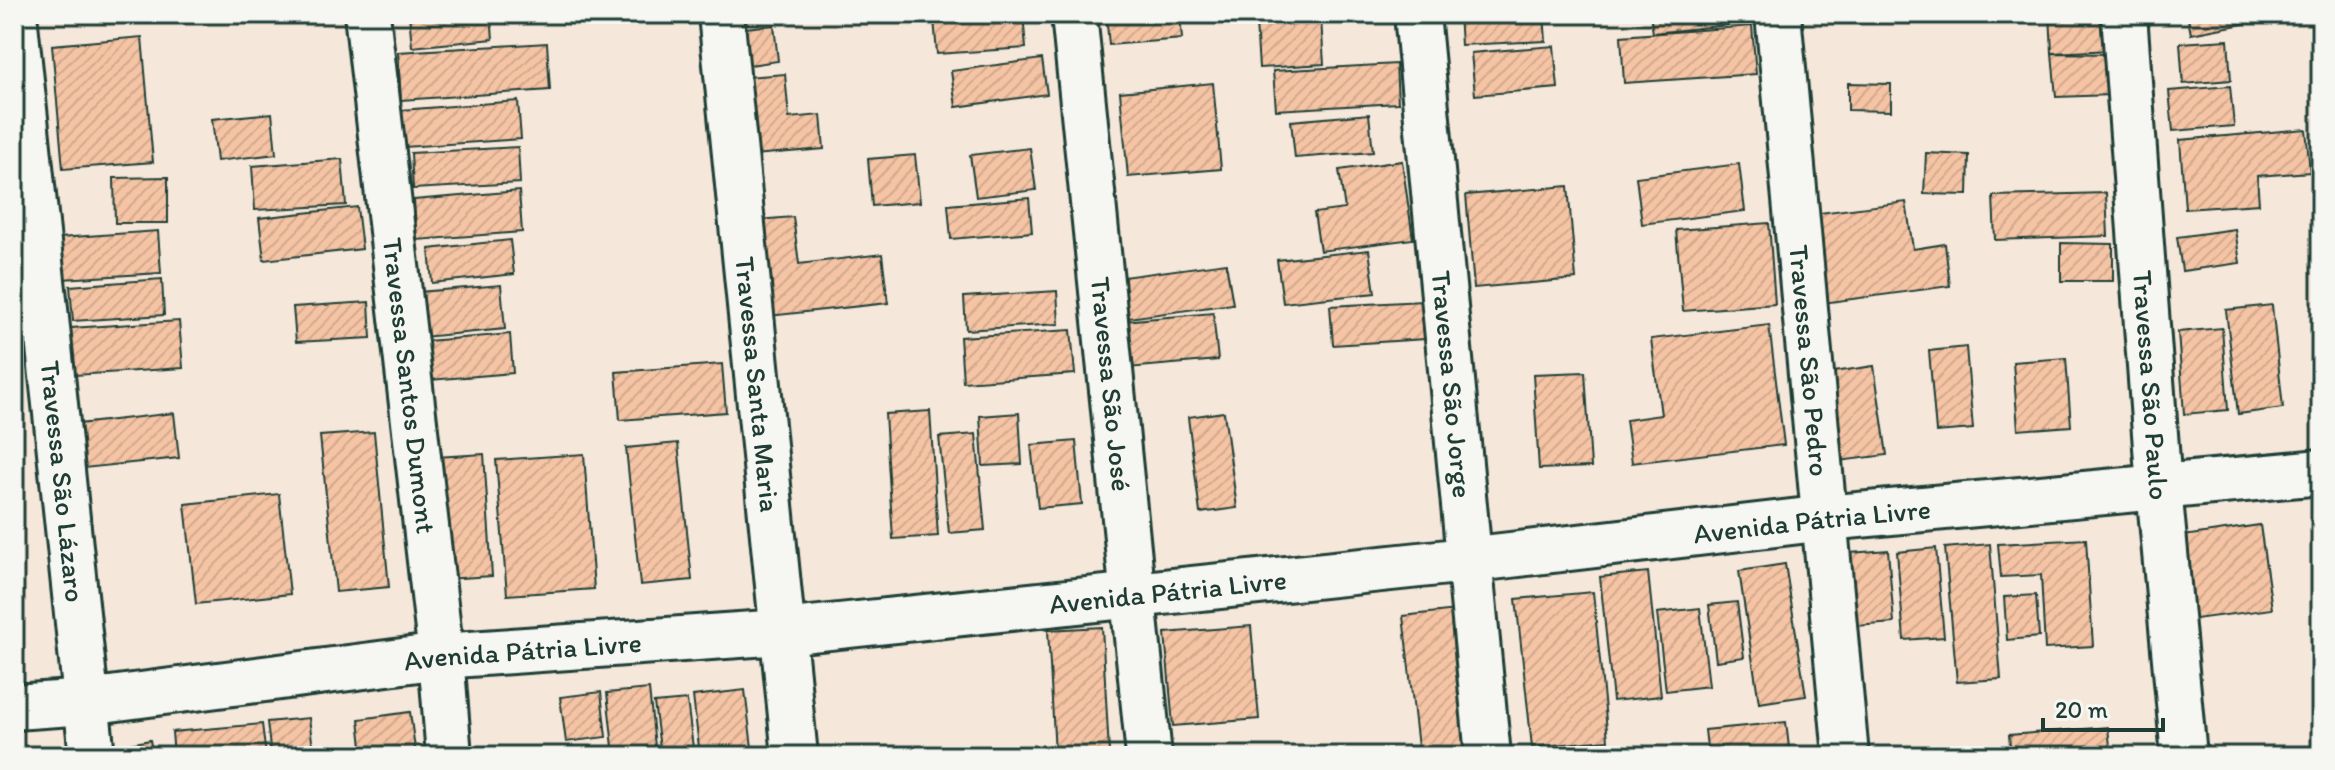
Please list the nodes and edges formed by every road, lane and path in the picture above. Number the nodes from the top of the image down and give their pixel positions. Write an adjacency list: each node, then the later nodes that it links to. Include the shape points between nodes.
1 (14, 14): 15 (street, Travessa São Lázaro)
2 (367, 14): 14 (street, Travessa Santos Dumont)
3 (721, 14): 13 (street, Travessa Santa Maria)
4 (1074, 14): 12 (street, Travessa São José)
5 (1417, 14): 11 (street, Travessa São Jorge)
6 (1778, 14): 10 (street, Travessa São Pedro)
7 (2124, 14): 9 (street, Travessa São Paulo)
8 (2321, 472): 9 (street, Avenida Pátria Livre)
9 (2159, 488): 10 (street, Avenida Pátria Livre); 23 (street, Travessa São Paulo)
10 (1826, 518): 11 (street, Avenida Pátria Livre); 22 (street, Travessa São Pedro)
11 (1467, 560): 12 (street, Avenida Pátria Livre); 21 (street, Travessa São Jorge)
12 (1134, 595): 13 (street, Avenida Pátria Livre); 20 (street, Travessa São José)
13 (782, 632): 14 (street, Avenida Pátria Livre); 19 (street, Travessa Santa Maria)
14 (441, 656): 15 (street, Avenida Pátria Livre); 18 (street, Travessa Santos Dumont)
15 (87, 702): 16 (street, Avenida Pátria Livre); 17 (street, Travessa São Lázaro)
16 (14, 707)
17 (92, 756)
18 (449, 756)
19 (795, 756)
20 (1149, 756)
21 (1488, 756)
22 (1846, 756)
23 (2184, 756)

